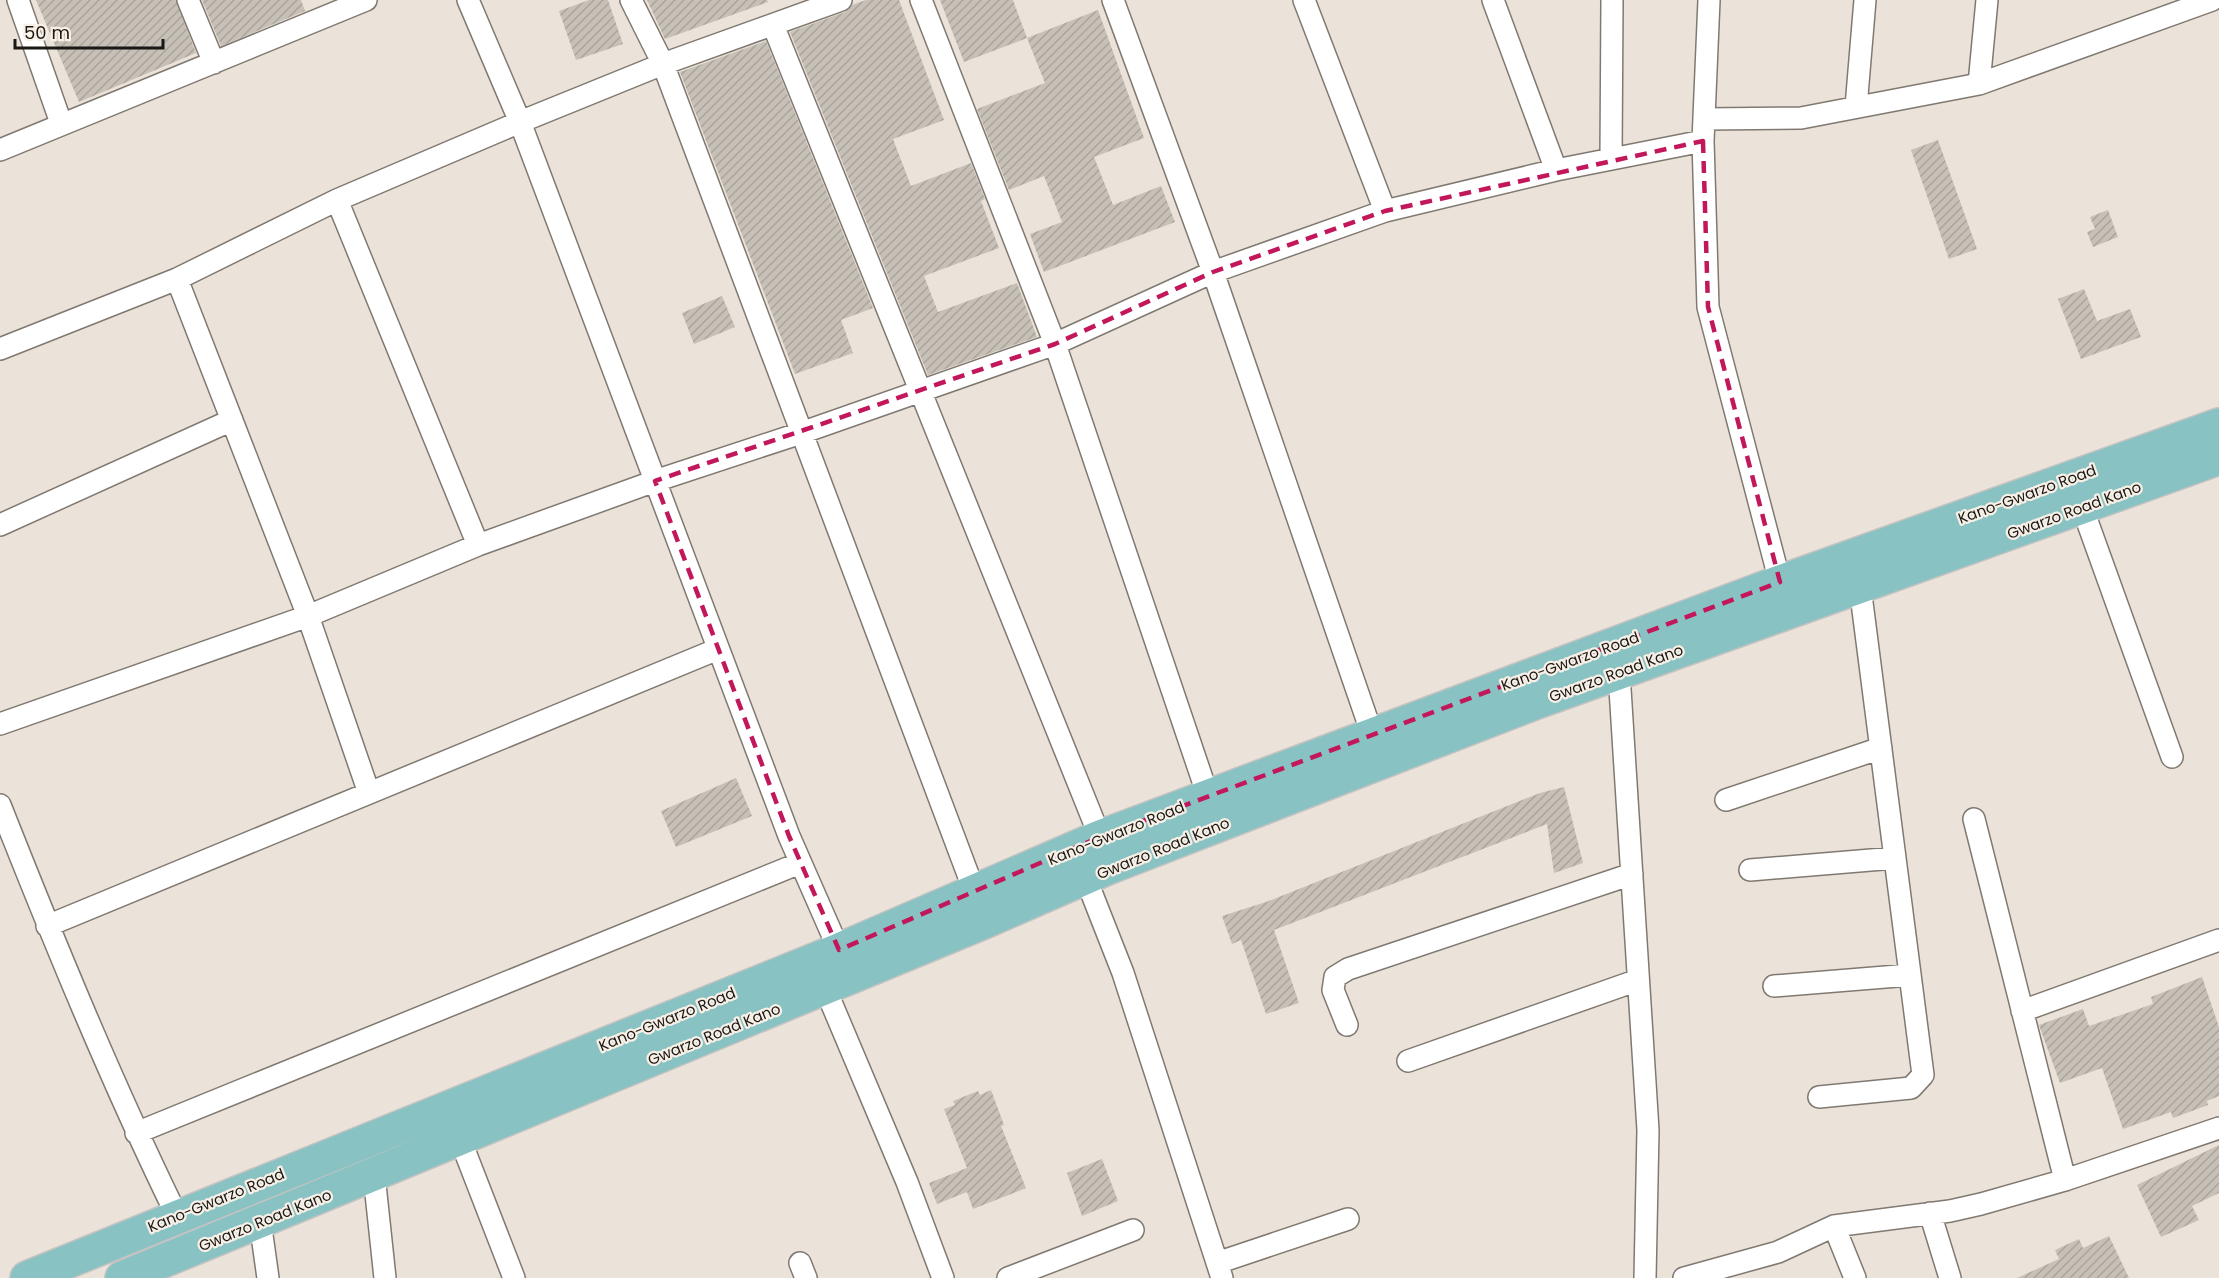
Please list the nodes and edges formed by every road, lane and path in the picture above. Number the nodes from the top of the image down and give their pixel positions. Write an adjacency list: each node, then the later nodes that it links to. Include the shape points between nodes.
1 (18, 0): 24 (street)
2 (188, 0): 18 (street)
3 (366, 0): 16 (street)
4 (468, 0): 23 (street)
5 (631, 0): 19 (street)
6 (841, 0): 17 (street)
7 (921, 0): 33 (street)
8 (1113, 0): 31 (street)
9 (1305, 0): 30 (street)
10 (1493, 0): 28 (street)
11 (1612, 0): 27 (street)
12 (1709, 0): 22 (street)
13 (1865, 0): 21 (street)
14 (1987, 0): 20 (street)
15 (2212, 0): 20 (street)
16 (316, 9): 18 (street)
17 (773, 25): 19 (street); 35 (street)
18 (214, 63): 24 (street)
19 (663, 64): 23 (street); 37 (street)
20 (1979, 84): 21 (street)
21 (1856, 107): 22 (street, via 1802,118)
22 (1704, 119): 25 (street)
23 (520, 122): 29 (street); 39 (street)
24 (61, 123): 26 (street)
25 (1703, 141): 27 (street); 43 (street, via 1708,307)
26 (0, 150)
27 (1611, 159): 28 (street)
28 (1556, 170): 30 (street)
29 (337, 200): 32 (street); 42 (street)
30 (1385, 211): 31 (street)
31 (1213, 272): 33 (street); 49 (street)
32 (177, 279): 34 (street); 36 (street)
33 (1055, 344): 35 (street); 53 (street)
34 (0, 349)
35 (922, 392): 37 (street); 57 (street)
36 (232, 420): 41 (street); 45 (street)
37 (801, 433): 39 (street); 63 (street)
38 (2217, 441): 40 (main road, Gwarzo Road Kano); 43 (main road, Kano-Gwarzo Road)
39 (654, 481): 42 (street); 46 (street)
40 (2082, 507): 44 (main road, Gwarzo Road Kano); 51 (street)
41 (0, 525)
42 (478, 545): 45 (street)
43 (1780, 582): 49 (main road, Kano-Gwarzo Road)
44 (1860, 587): 47 (main road, Gwarzo Road Kano); 50 (street)
45 (308, 616): 48 (street); 52 (street)
46 (718, 649): 52 (street); 59 (street)
47 (1619, 673): 61 (street); 62 (main road, Gwarzo Road Kano)
48 (0, 724)
49 (1372, 734): 53 (main road, Kano-Gwarzo Road)
50 (1881, 748): 54 (street); 58 (street)
51 (2172, 757)
52 (369, 793): 64 (street)
53 (1208, 796): 57 (main road, Kano-Gwarzo Road)
54 (1726, 800)
55 (0, 805): 64 (street)
56 (1974, 819): 71 (street)
57 (1100, 837): 63 (main road, Kano-Gwarzo Road)
58 (1895, 858): 60 (street); 67 (street)
59 (800, 863): 66 (street); 77 (street)
60 (1750, 870)
61 (1632, 874): 68 (street); 72 (street, via 1348,969 1335,977 1333,990)
62 (1086, 879): 70 (main road, Gwarzo Road Kano); 87 (street, via 1123,973)
63 (975, 893): 66 (main road, Kano-Gwarzo Road)
64 (47, 926): 77 (street)
65 (2219, 940): 71 (street)
66 (839, 950): 73 (main road, Kano-Gwarzo Road)
67 (1910, 975): 69 (street); 75 (street, via 1923,1075 1919,1083 1911,1088)
68 (1638, 980): 74 (street); 95 (street, via 1648,1130)
69 (1774, 986)
70 (825, 988): 73 (main road, Gwarzo Road Kano); 93 (street)
71 (2022, 1011): 80 (street)
72 (1347, 1025)
73 (649, 1043): 78 (main road, Gwarzo Road Kano); 82 (main road, Kano-Gwarzo Road)
74 (1408, 1061)
75 (1819, 1097)
76 (2219, 1128): 80 (street)
77 (136, 1133): 82 (street)
78 (460, 1139): 79 (main road, Gwarzo Road Kano); 92 (street)
79 (374, 1175): 84 (main road, Gwarzo Road Kano); 91 (street)
80 (2065, 1180): 81 (street)
81 (1930, 1213): 85 (street); 98 (street)
82 (177, 1216): 88 (main road, Kano-Gwarzo Road)
83 (1348, 1220): 87 (street)
84 (261, 1221): 89 (main road, Gwarzo Road Kano); 90 (street)
85 (1834, 1226): 96 (street, via 1778,1252); 97 (street)
86 (1133, 1230): 94 (street)
87 (1220, 1270)
88 (27, 1278)
89 (123, 1278)
90 (268, 1278)
91 (385, 1278)
92 (514, 1278)
93 (943, 1278)
94 (1008, 1278)
95 (1645, 1278)
96 (1684, 1278)
97 (1855, 1278)
98 (1950, 1278)

